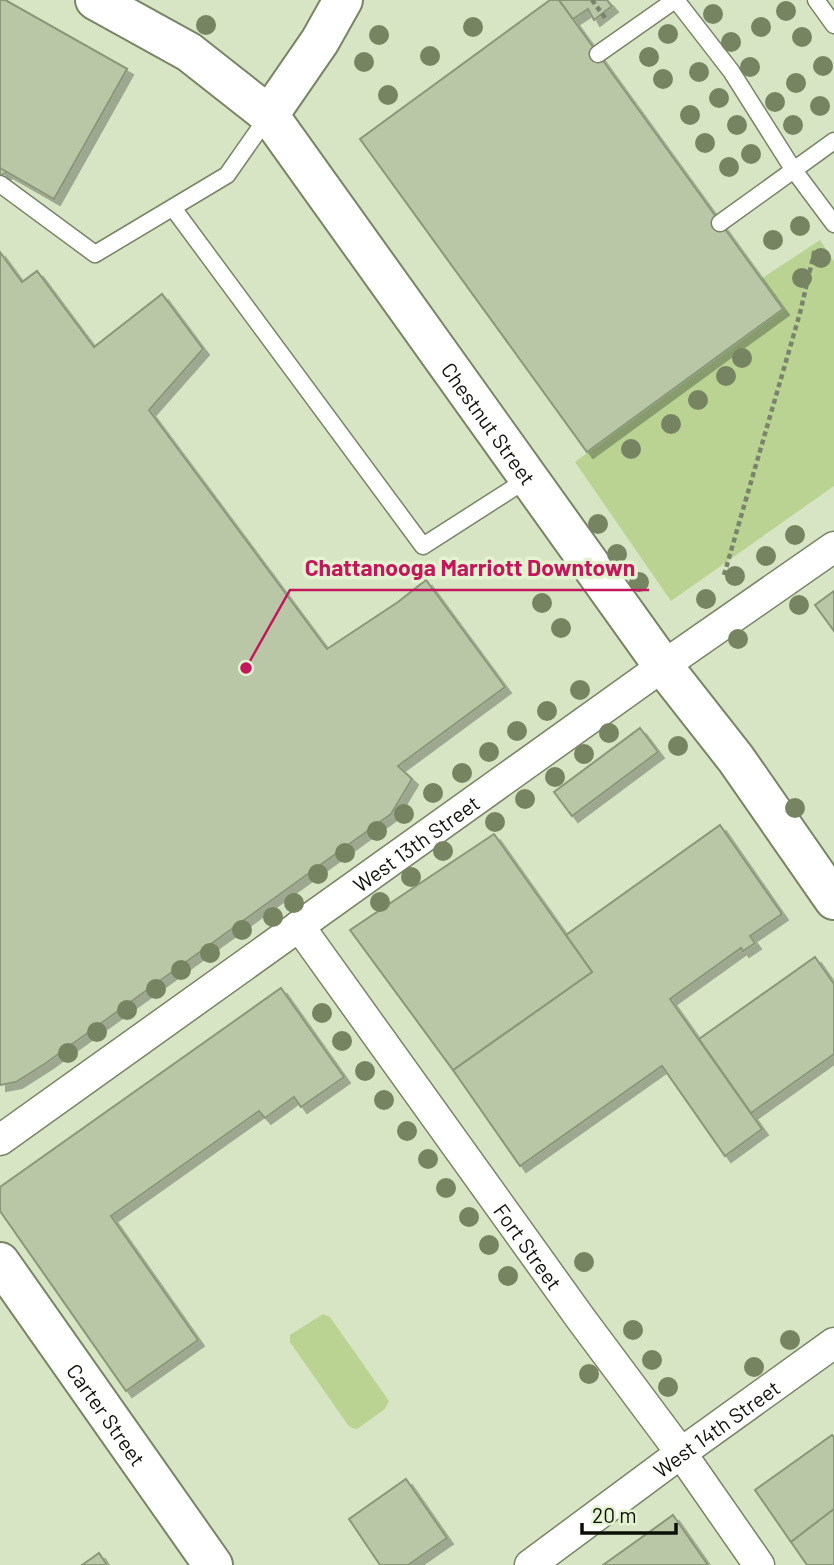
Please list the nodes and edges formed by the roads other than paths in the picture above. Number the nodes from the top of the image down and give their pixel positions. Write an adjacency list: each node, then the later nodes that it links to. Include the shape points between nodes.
1 (95, 0): 7 (street, Chestnut Street, via 188,52)
2 (343, 0): 7 (street)
3 (676, 0): 6 (lane); 9 (lane, via 731,71)
4 (816, 0): 5 (lane)
5 (834, 24)
6 (598, 54)
7 (269, 114): 11 (lane, via 227,175); 14 (street, Chestnut Street)
8 (834, 141): 9 (lane)
9 (793, 169): 12 (lane); 13 (lane)
10 (0, 184): 11 (lane, via 95,254)
11 (173, 208): 14 (lane, via 423,545)
12 (720, 223)
13 (834, 224)
14 (529, 478): 16 (street, Chestnut Street)
15 (834, 547): 16 (street, West 13th Street)
16 (663, 666): 17 (street, Chestnut Street, via 736,759); 18 (street, West 13th Street)
17 (834, 900)
18 (299, 926): 19 (street, West 13th Street); 22 (street, Fort Street)
19 (0, 1140)
20 (0, 1262): 23 (street, Carter Street)
21 (834, 1343): 22 (street, West 14th Street)
22 (681, 1453): 24 (street, West 14th Street); 25 (street, Fort Street)
23 (213, 1565)
24 (530, 1565)
25 (758, 1565)

